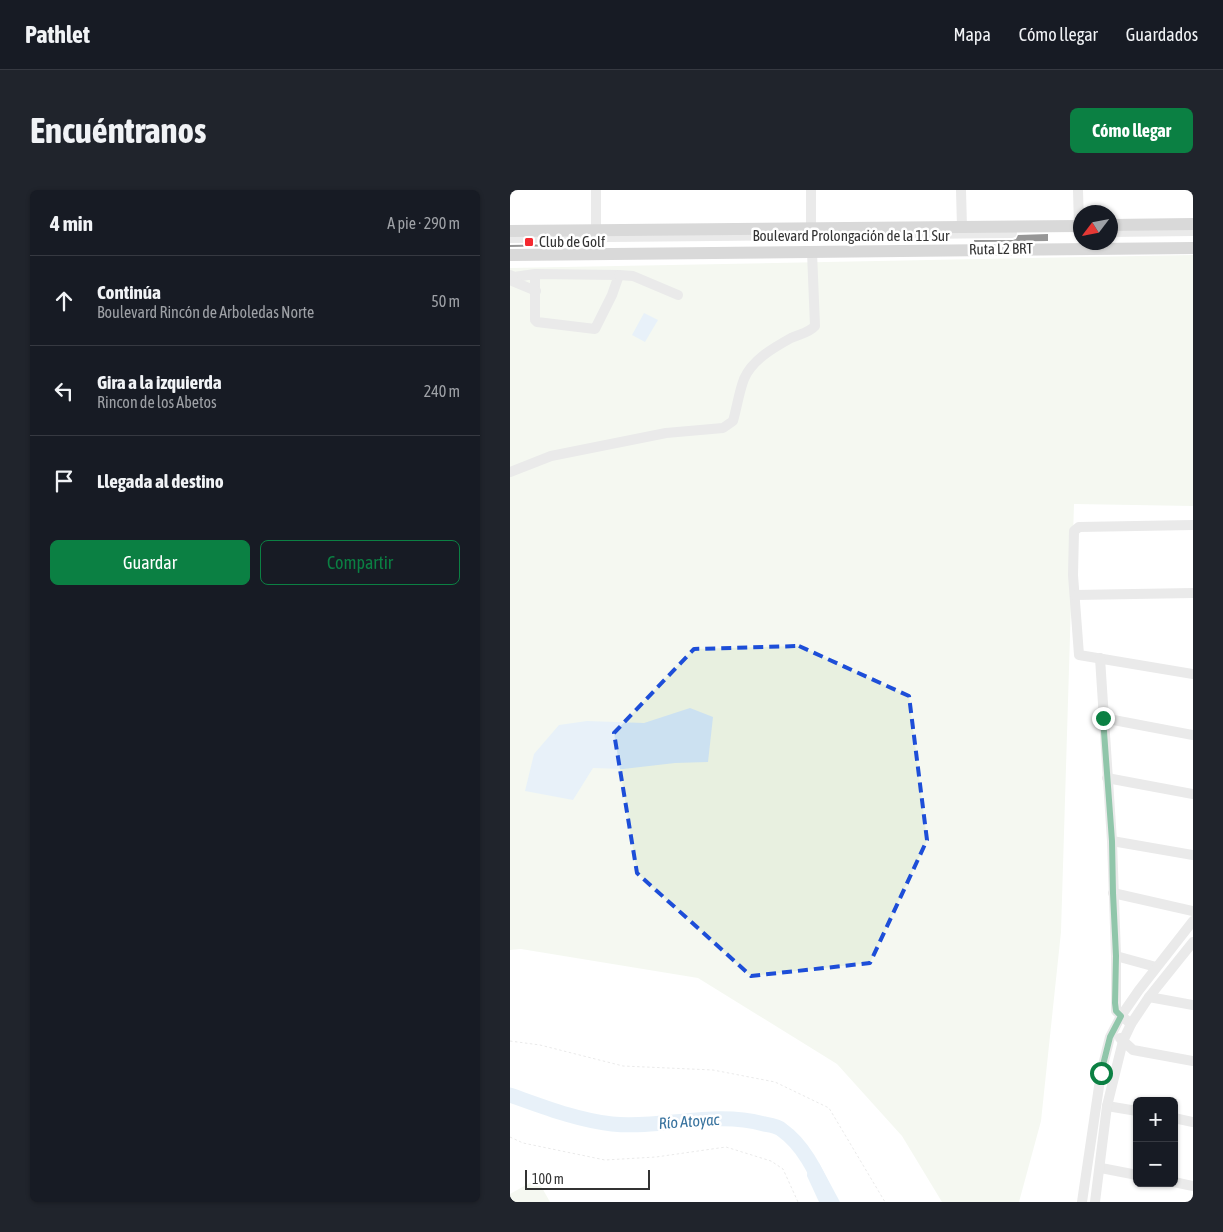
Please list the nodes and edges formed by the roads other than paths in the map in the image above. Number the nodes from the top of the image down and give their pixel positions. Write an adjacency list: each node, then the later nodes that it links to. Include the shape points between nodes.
1 (596, 190): 12 (street)
2 (811, 190): 9 (street)
3 (961, 190): 8 (street)
4 (1078, 190): 5 (street)
5 (1079, 205)
6 (1193, 224): 7 (main road)
7 (1118, 225)
8 (962, 227): 9 (main road, Boulevard Prolongación de la 11 Sur); 10 (main road, Boulevard Prolongación de la 11 Sur)
9 (811, 228): 12 (main road, Boulevard Prolongación de la 11 Sur)
10 (1073, 228)
11 (1073, 228): 16 (street, Ruta L2 BRT)
12 (596, 230): 13 (main road, Boulevard Prolongación de la 11 Sur)
13 (510, 231)
14 (1193, 231): 15 (street)
15 (1118, 232)
16 (510, 238)
17 (1193, 247): 18 (main road, Boulevard Prolongación de la 11 Sur); 19 (street, Ruta L2 BRT)
18 (812, 252): 19 (main road, Boulevard Prolongación de la 11 Sur); 25 (street, via 815,326 763,356 752,367 744,379 734,421 729,426 666,432 552,456)
19 (510, 254)
20 (535, 274): 21 (street); 22 (street); 23 (street)
21 (619, 274): 23 (street, via 595,329 539,323 535,320); 24 (street)
22 (512, 278): 23 (street)
23 (536, 292)
24 (678, 295)
25 (510, 472)
26 (1193, 525): 28 (street, via 1079,526 1074,531)
27 (1193, 593): 28 (street)
28 (1075, 595): 29 (street, via 1078,654)
29 (1100, 658): 30 (street); 31 (street)
30 (1193, 674)
31 (1103, 718): 32 (street); 33 (street)
32 (1193, 735)
33 (1107, 778): 34 (street); 35 (street)
34 (1193, 794)
35 (1112, 841): 36 (street); 37 (street)
36 (1193, 855)
37 (1113, 893): 38 (street); 41 (street)
38 (1193, 911)
39 (1192, 926): 42 (street)
40 (1193, 942): 43 (street)
41 (1116, 956): 42 (street); 45 (street, via 1115,1003)
42 (1156, 967): 45 (street)
43 (1149, 997): 44 (street); 46 (street)
44 (1193, 1005)
45 (1121, 1016): 46 (street); 47 (street)
46 (1131, 1024): 48 (street)
47 (1113, 1030): 48 (street); 58 (street, via 1101,1073)
48 (1123, 1041): 49 (street, via 1133,1050); 50 (street)
49 (1193, 1061)
50 (1108, 1106): 51 (street); 54 (street)
51 (1133, 1110)
52 (1178, 1119): 53 (street)
53 (1193, 1122)
54 (1101, 1168): 55 (street); 59 (street)
55 (1133, 1174)
56 (1178, 1183): 57 (street)
57 (1193, 1186)
58 (1082, 1202)
59 (1096, 1202)

